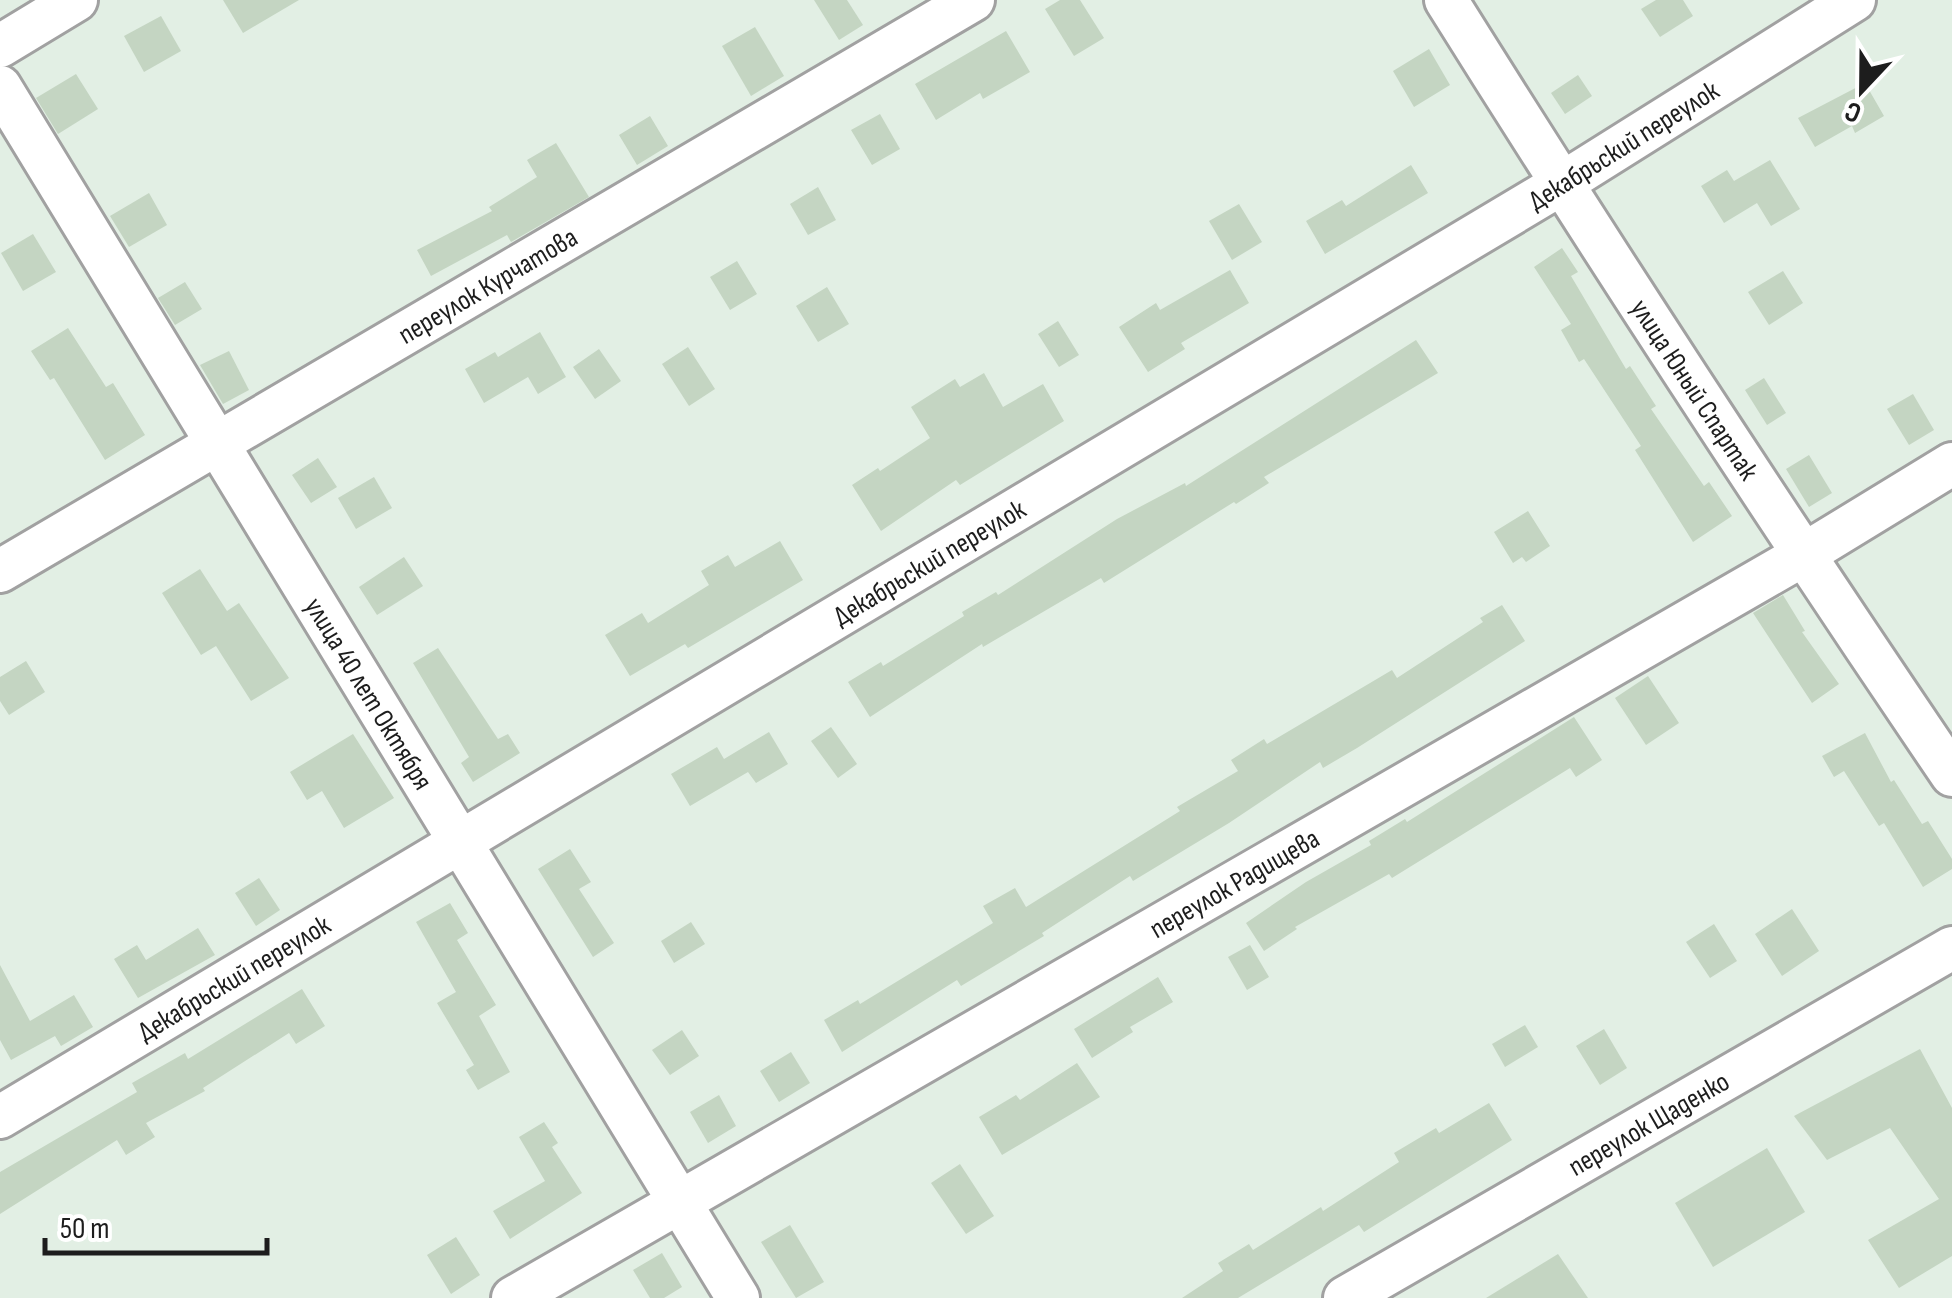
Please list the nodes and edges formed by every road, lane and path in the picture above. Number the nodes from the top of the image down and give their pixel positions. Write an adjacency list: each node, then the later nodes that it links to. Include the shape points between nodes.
1 (76, 0): 5 (street)
2 (973, 0): 8 (street, переулок Курчатова)
3 (1446, 0): 7 (street, улица Юный Спартак)
4 (1854, 0): 7 (street, Декабрьский переулок)
5 (0, 46)
6 (0, 86): 8 (street, улица 40 лет Октября)
7 (1561, 184): 10 (street, улица Юный Спартак); 13 (street, Декабрьский переулок)
8 (216, 441): 11 (street, переулок Курчатова); 13 (street, улица 40 лет Октября)
9 (1952, 464): 10 (street, переулок Радищева)
10 (1802, 555): 12 (street, улица Юный Спартак); 16 (street, переулок Радищева)
11 (0, 571)
12 (1952, 776)
13 (459, 840): 15 (street, Декабрьский переулок); 16 (street, улица 40 лет Октября)
14 (1952, 948): 19 (street, переулок Щаденко)
15 (0, 1116)
16 (678, 1200): 17 (street, переулок Радищева); 18 (street, улица 40 лет Октября)
17 (513, 1298)
18 (738, 1298)
19 (1345, 1298)

